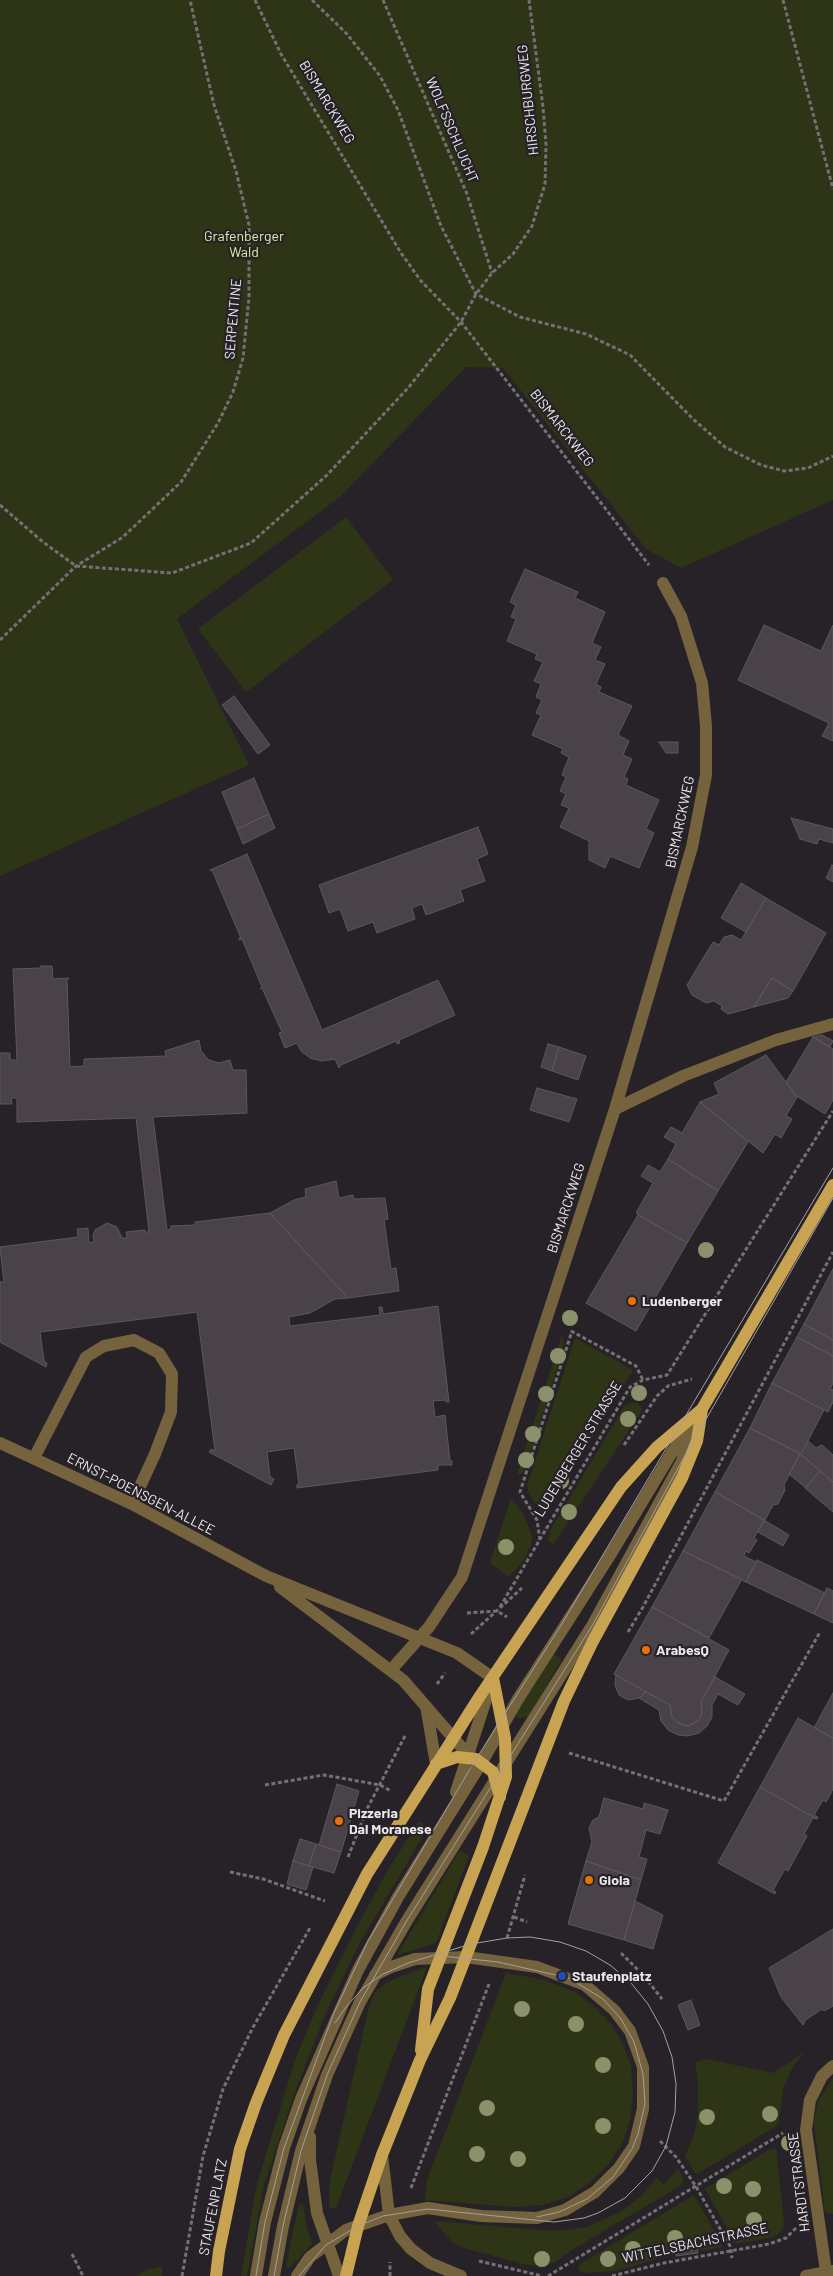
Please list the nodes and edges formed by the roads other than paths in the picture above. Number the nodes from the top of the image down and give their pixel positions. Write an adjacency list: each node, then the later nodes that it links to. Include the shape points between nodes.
1 (663, 583): 3 (street, BISMARCKWEG, via 681,616 702,683 706,775 687,864)
2 (833, 1024): 3 (street, via 776,1040 683,1076)
3 (615, 1109): 10 (street, BISMARCKWEG, via 462,1577)
4 (833, 1185): 5 (main road)
5 (702, 1409): 12 (main road, via 657,1447 621,1487); 14 (street, via 670,1454); 17 (street, via 682,1461 592,1626); 24 (main road, via 697,1441 682,1478 592,1641 556,1724)
6 (0, 1443): 7 (street, ERNST-POENSGEN-ALLEE)
7 (34, 1458): 8 (street, ERNST-POENSGEN-ALLEE); 8 (street, via 86,1357 104,1346 134,1340 159,1353 172,1374 171,1412)
8 (132, 1504): 9 (street, ERNST-POENSGEN-ALLEE)
9 (266, 1576): 10 (street, ERNST-POENSGEN-ALLEE); 11 (street, ERNST-POENSGEN-ALLEE)
10 (418, 1639): 11 (street, BISMARCKWEG); 12 (street, ERNST-POENSGEN-ALLEE, via 457,1653)
11 (391, 1670): 13 (street, ERNST-POENSGEN-ALLEE)
12 (493, 1678): 14 (main road); 15 (main road, STAUFENPLATZ); 16 (street)
13 (425, 1703): 15 (street, ERNST-POENSGEN-ALLEE); 19 (street)
14 (502, 1726): 17 (main road); 18 (street)
15 (454, 1737): 16 (street, ERNST-POENSGEN-ALLEE); 19 (main road, STAUFENPLATZ)
16 (469, 1756): 18 (main road); 19 (main road); 22 (street)
17 (506, 1760): 20 (street); 21 (main road, via 506,1777)
18 (482, 1762): 20 (main road); 22 (street)
19 (436, 1764): 36 (main road, STAUFENPLATZ, via 367,1874 270,2065 240,2149)
20 (496, 1777): 21 (main road); 25 (street)
21 (500, 1797): 23 (main road)
22 (442, 1824): 26 (street, via 366,1954)
23 (441, 1956): 24 (street); 25 (street, via 415,1959); 28 (main road, via 428,1989)
24 (466, 1957): 28 (main road); 32 (street, via 538,1967 585,1985 614,2010 630,2032 643,2067 643,2108 634,2146 619,2168 595,2192 566,2210 537,2218 508,2218 428,2208)
25 (375, 1975): 26 (street, via 356,1991); 30 (street, via 342,2042)
26 (336, 2016): 27 (street)
27 (320, 2056): 30 (street); 37 (street, via 301,2099 277,2172)
28 (420, 2060): 31 (main road)
29 (833, 2066): 35 (street, HARDTSTRASSE, via 822,2076 810,2100 806,2130)
30 (310, 2127): 34 (street, via 313,2189); 38 (street, via 293,2180)
31 (382, 2155): 32 (street); 33 (main road)
32 (389, 2215): 33 (street); 42 (street, via 411,2249 430,2263)
33 (358, 2226): 34 (street, via 346,2230); 41 (main road)
34 (326, 2245): 39 (street, via 310,2257); 40 (street)
35 (829, 2271): 43 (street)
36 (216, 2276)
37 (256, 2276)
38 (274, 2276)
39 (296, 2276)
40 (338, 2276)
41 (346, 2276)
42 (461, 2276)
43 (806, 2276)

